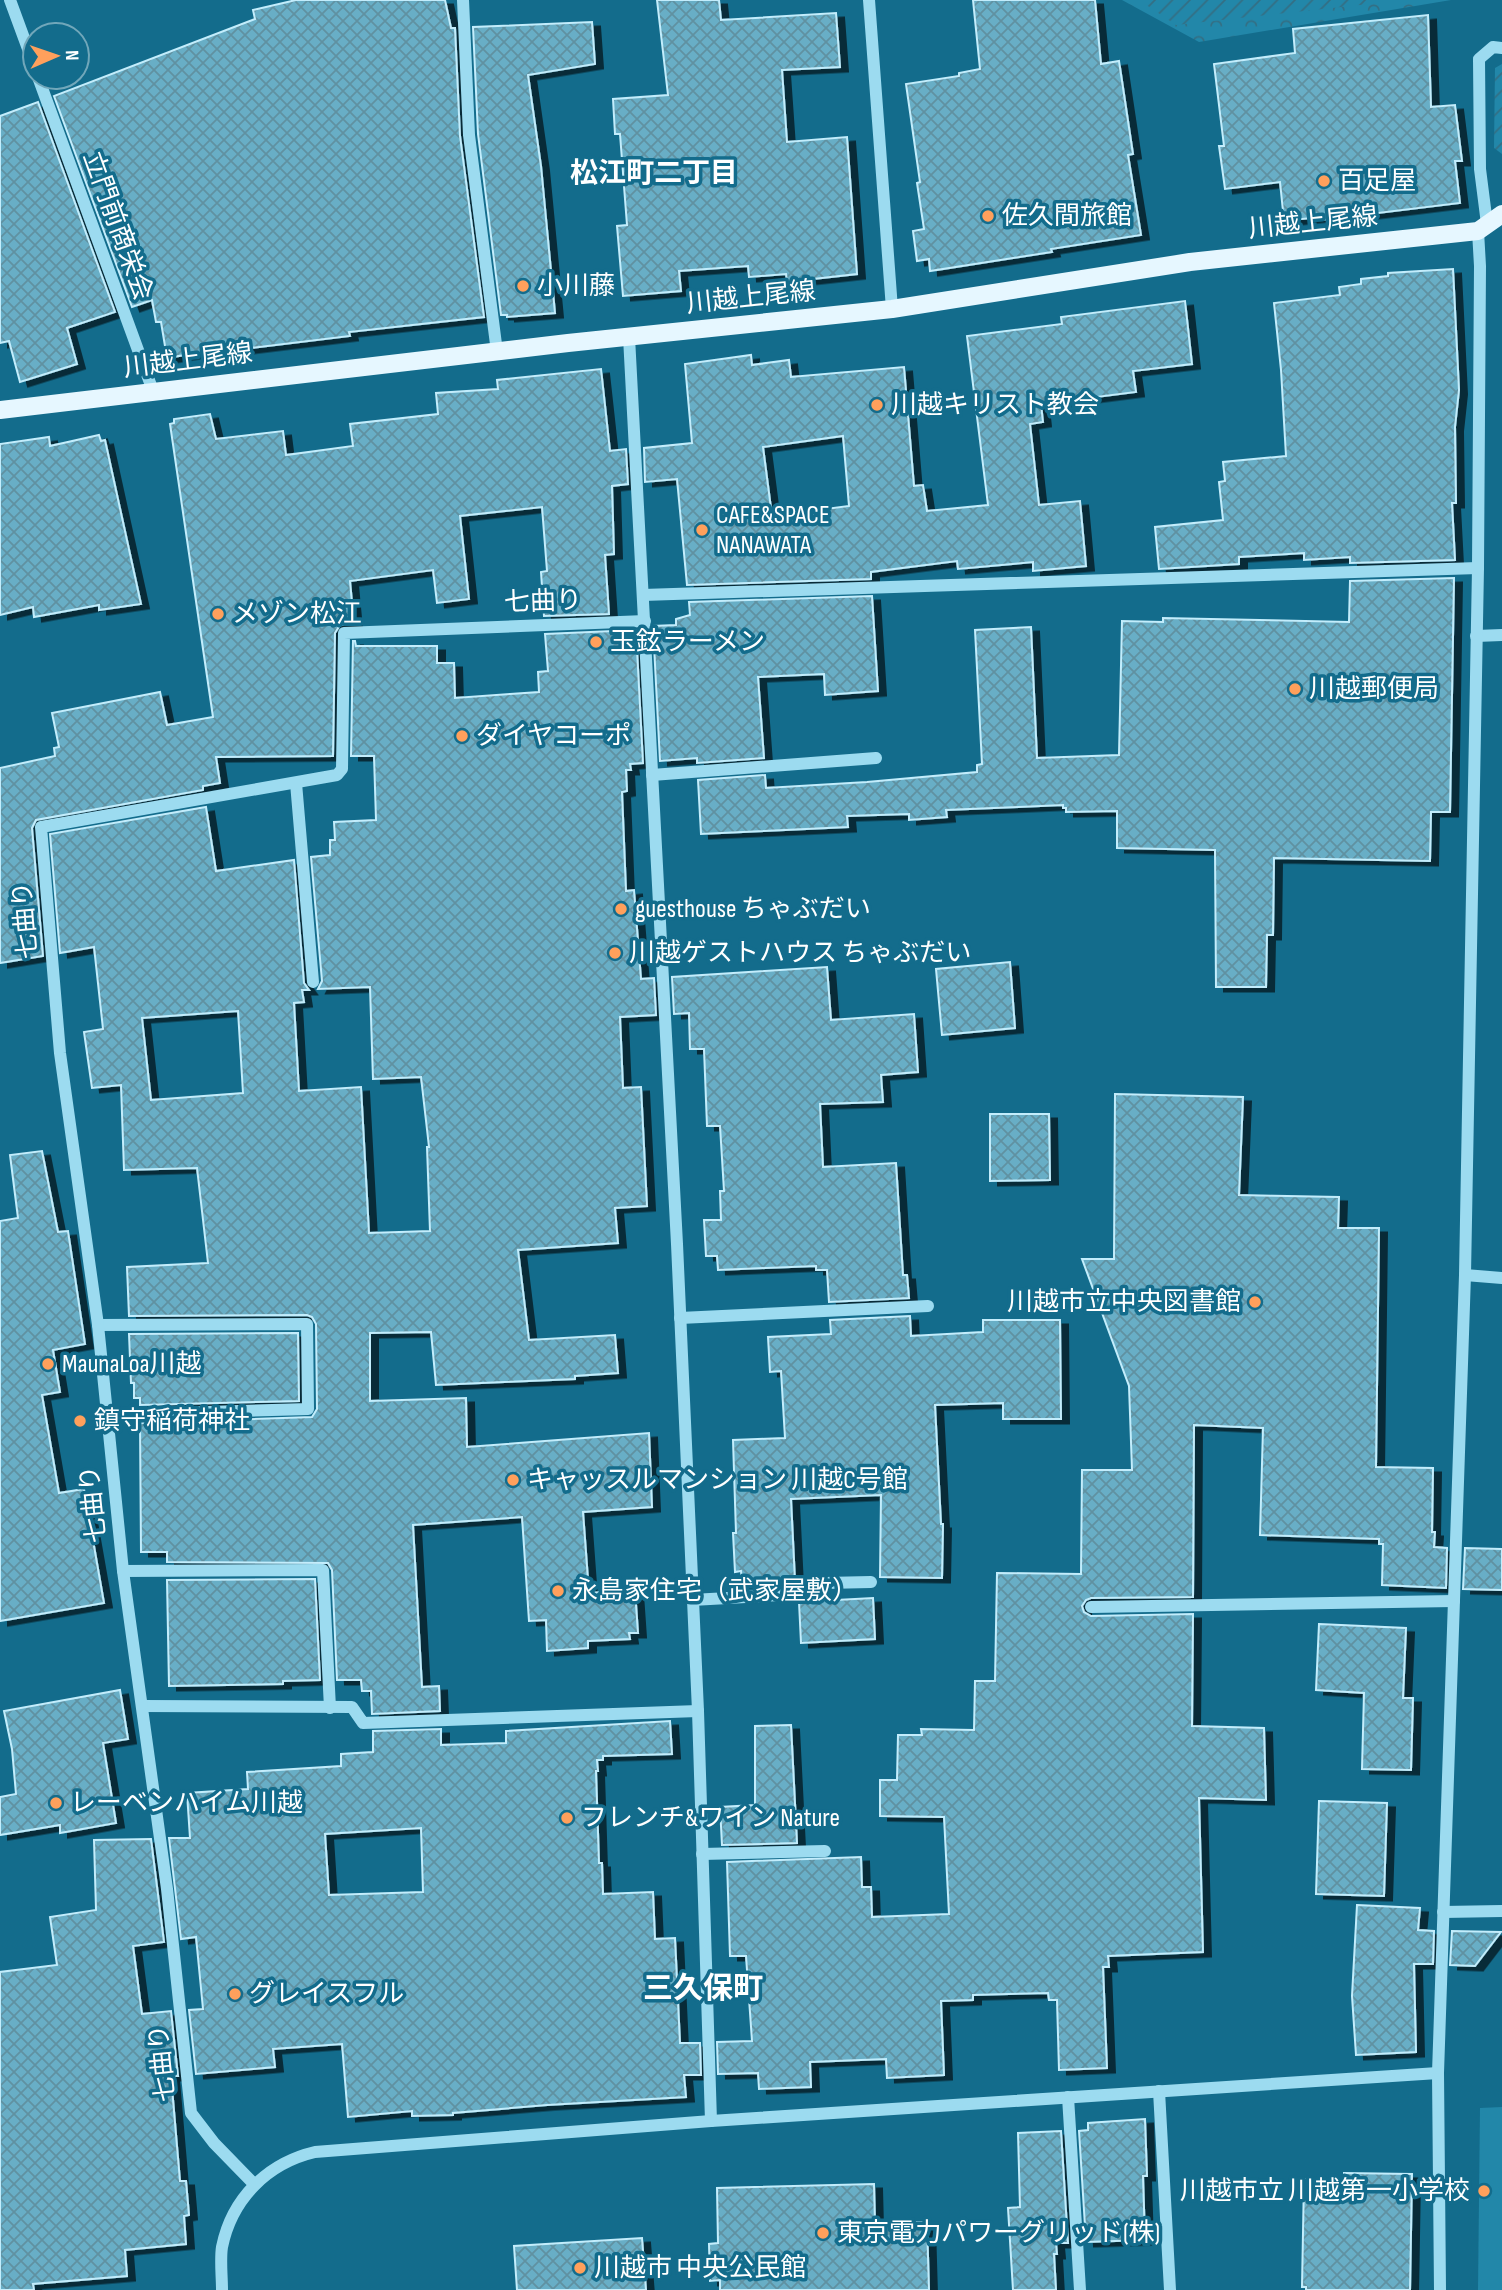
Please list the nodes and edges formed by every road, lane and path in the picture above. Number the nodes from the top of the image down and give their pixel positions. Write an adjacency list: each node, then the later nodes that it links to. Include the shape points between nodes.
1 (10, 0): 4 (street)
2 (463, 0): 10 (street, via 468,135)
3 (870, 0): 8 (street)
4 (21, 30)
5 (1502, 48): 7 (street, via 1493,47 1479,59 1480,169)
6 (43, 91): 11 (street, 立門前商栄会)
7 (1489, 224): 8 (main road, 川越上尾線, via 1190,262); 13 (street, via 1480,266)
8 (892, 309): 9 (main road, 川越上尾線)
9 (629, 337): 10 (main road, 川越上尾線); 14 (street)
10 (497, 352): 11 (main road, 川越上尾線)
11 (153, 391): 12 (main road, 川越上尾線)
12 (0, 410)
13 (1478, 568): 14 (street); 17 (street)
14 (643, 595): 15 (street)
15 (645, 621): 19 (street); 20 (street, 七曲り, via 344,634 342,769 337,775)
16 (1502, 635): 17 (street)
17 (1476, 636): 22 (street)
18 (876, 758): 19 (street)
19 (652, 775): 25 (street)
20 (296, 783): 21 (street); 26 (street, 七曲り, via 41,827 60,1054)
21 (313, 982)
22 (1465, 1275): 23 (street); 31 (street)
23 (1502, 1278)
24 (928, 1306): 25 (street)
25 (680, 1318): 30 (street)
26 (98, 1325): 27 (street, 七曲り); 27 (street, via 307,1324 308,1409)
27 (108, 1415): 28 (street, 七曲り)
28 (123, 1571): 33 (street, 七曲り); 34 (street, via 323,1570)
29 (872, 1582): 30 (street, via 825,1583 780,1595)
30 (692, 1600): 35 (street)
31 (1454, 1601): 32 (street); 38 (street)
32 (1091, 1607)
33 (142, 1706): 34 (street); 44 (street, 七曲り, via 191,2113)
34 (330, 1708): 35 (street, via 352,1707 363,1723)
35 (698, 1711): 37 (street)
36 (825, 1851): 37 (street)
37 (702, 1854): 43 (street)
38 (1444, 1912): 39 (street); 40 (street)
39 (1502, 1912)
40 (1437, 2073): 41 (street); 48 (street)
41 (1159, 2091): 42 (street); 47 (street)
42 (1068, 2097): 43 (street); 46 (street)
43 (711, 2121): 44 (street, via 315,2152 275,2167)
44 (254, 2184): 45 (street, via 233,2215 222,2248)
45 (222, 2290)
46 (1080, 2290)
47 (1170, 2290)
48 (1440, 2290)

